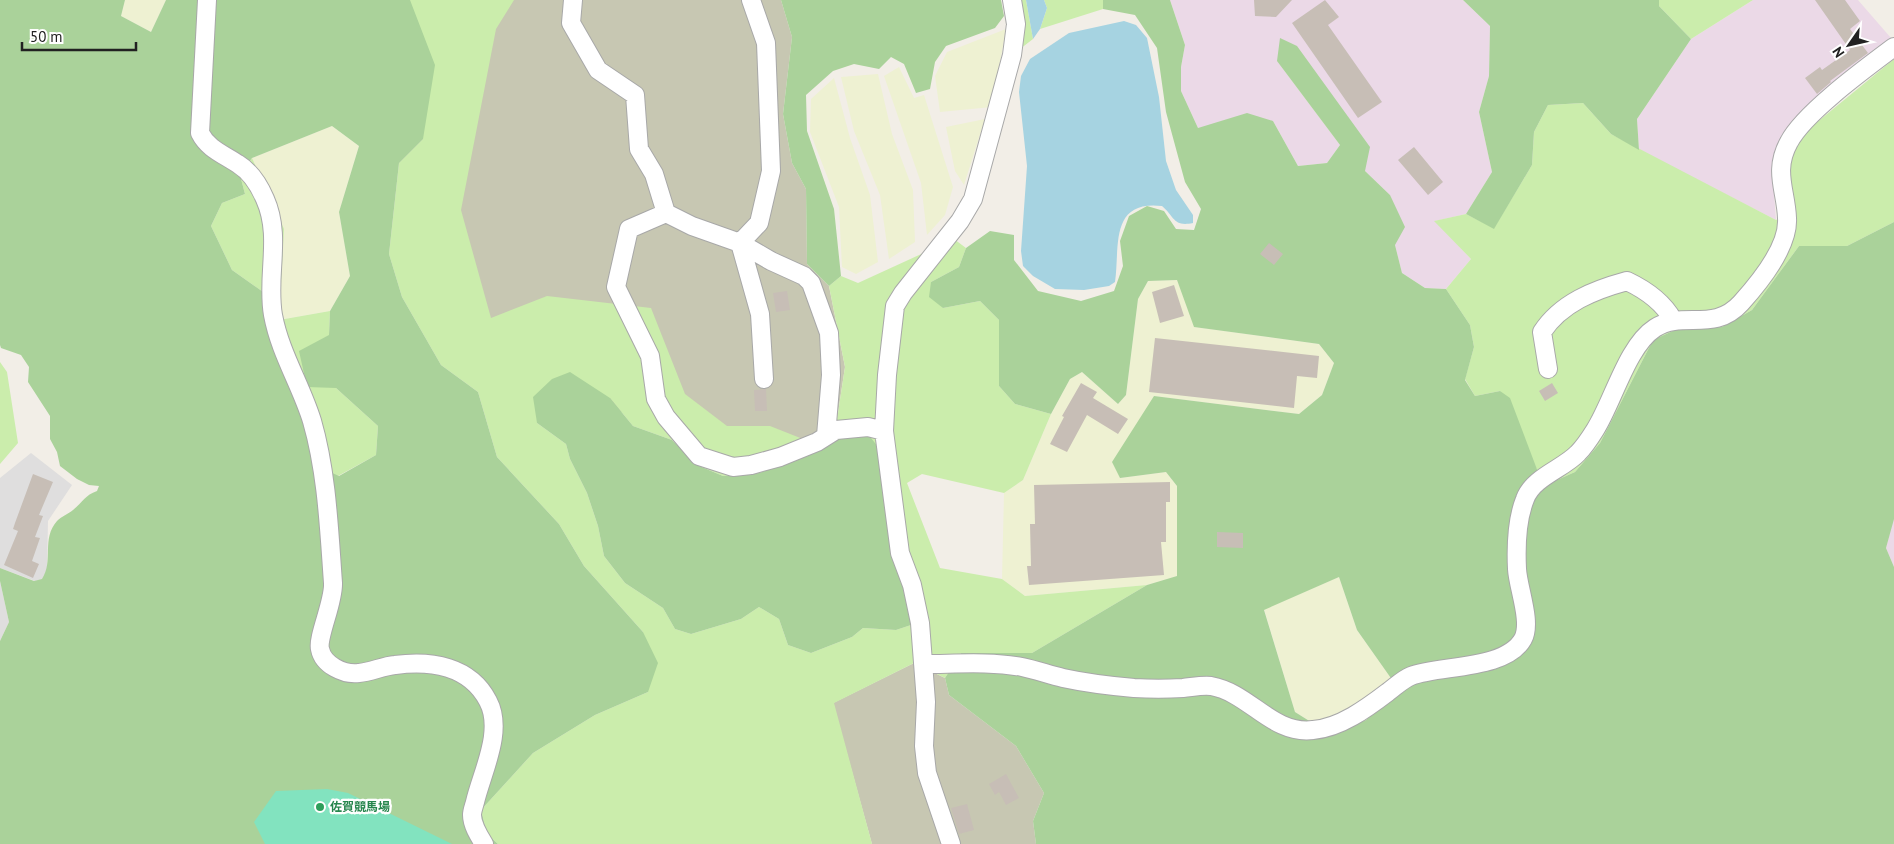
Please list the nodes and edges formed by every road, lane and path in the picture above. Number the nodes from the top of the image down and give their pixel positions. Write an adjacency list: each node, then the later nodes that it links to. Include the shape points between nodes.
1 (207, 0): 14 (street, via 200,133 215,151 240,165 254,178 266,201 274,228 272,313 311,418 322,460 333,587 320,649 326,661 348,672 419,663 457,670 478,684 490,703 493,720 493,740 472,814)
2 (573, 0): 6 (street, via 571,24 598,70 635,95 639,149 654,174)
3 (750, 0): 7 (street, via 766,43 771,171 759,223)
4 (1012, 0): 11 (street, via 1016,24 1012,55 973,199 895,306)
5 (1894, 47): 8 (street, via 1830,99 1788,142 1780,180 1787,217 1786,237 1739,306 1717,319)
6 (666, 213): 7 (street, via 692,226); 12 (street, via 629,229 616,288 650,356 656,399 666,417 699,456 733,467 780,457)
7 (740, 242): 10 (street, via 760,314); 12 (street, via 804,276 811,284 829,333 831,375)
8 (1673, 320): 9 (street, via 1667,310 1644,290 1627,281 1601,288 1550,319 1542,332); 13 (street, via 1647,334 1638,346 1597,428 1576,455 1526,494 1517,555 1526,617 1524,638 1497,658 1479,665 1411,676 1356,714 1332,726 1301,731 1286,729 1226,690 1208,685 1133,688 1064,678 1021,666)
9 (1548, 369)
10 (764, 379)
11 (884, 431): 12 (street, via 852,428 836,430); 13 (street, via 900,553 912,585 920,623)
12 (826, 436)
13 (923, 664): 15 (street, via 927,772)
14 (484, 844)
15 (951, 844)

